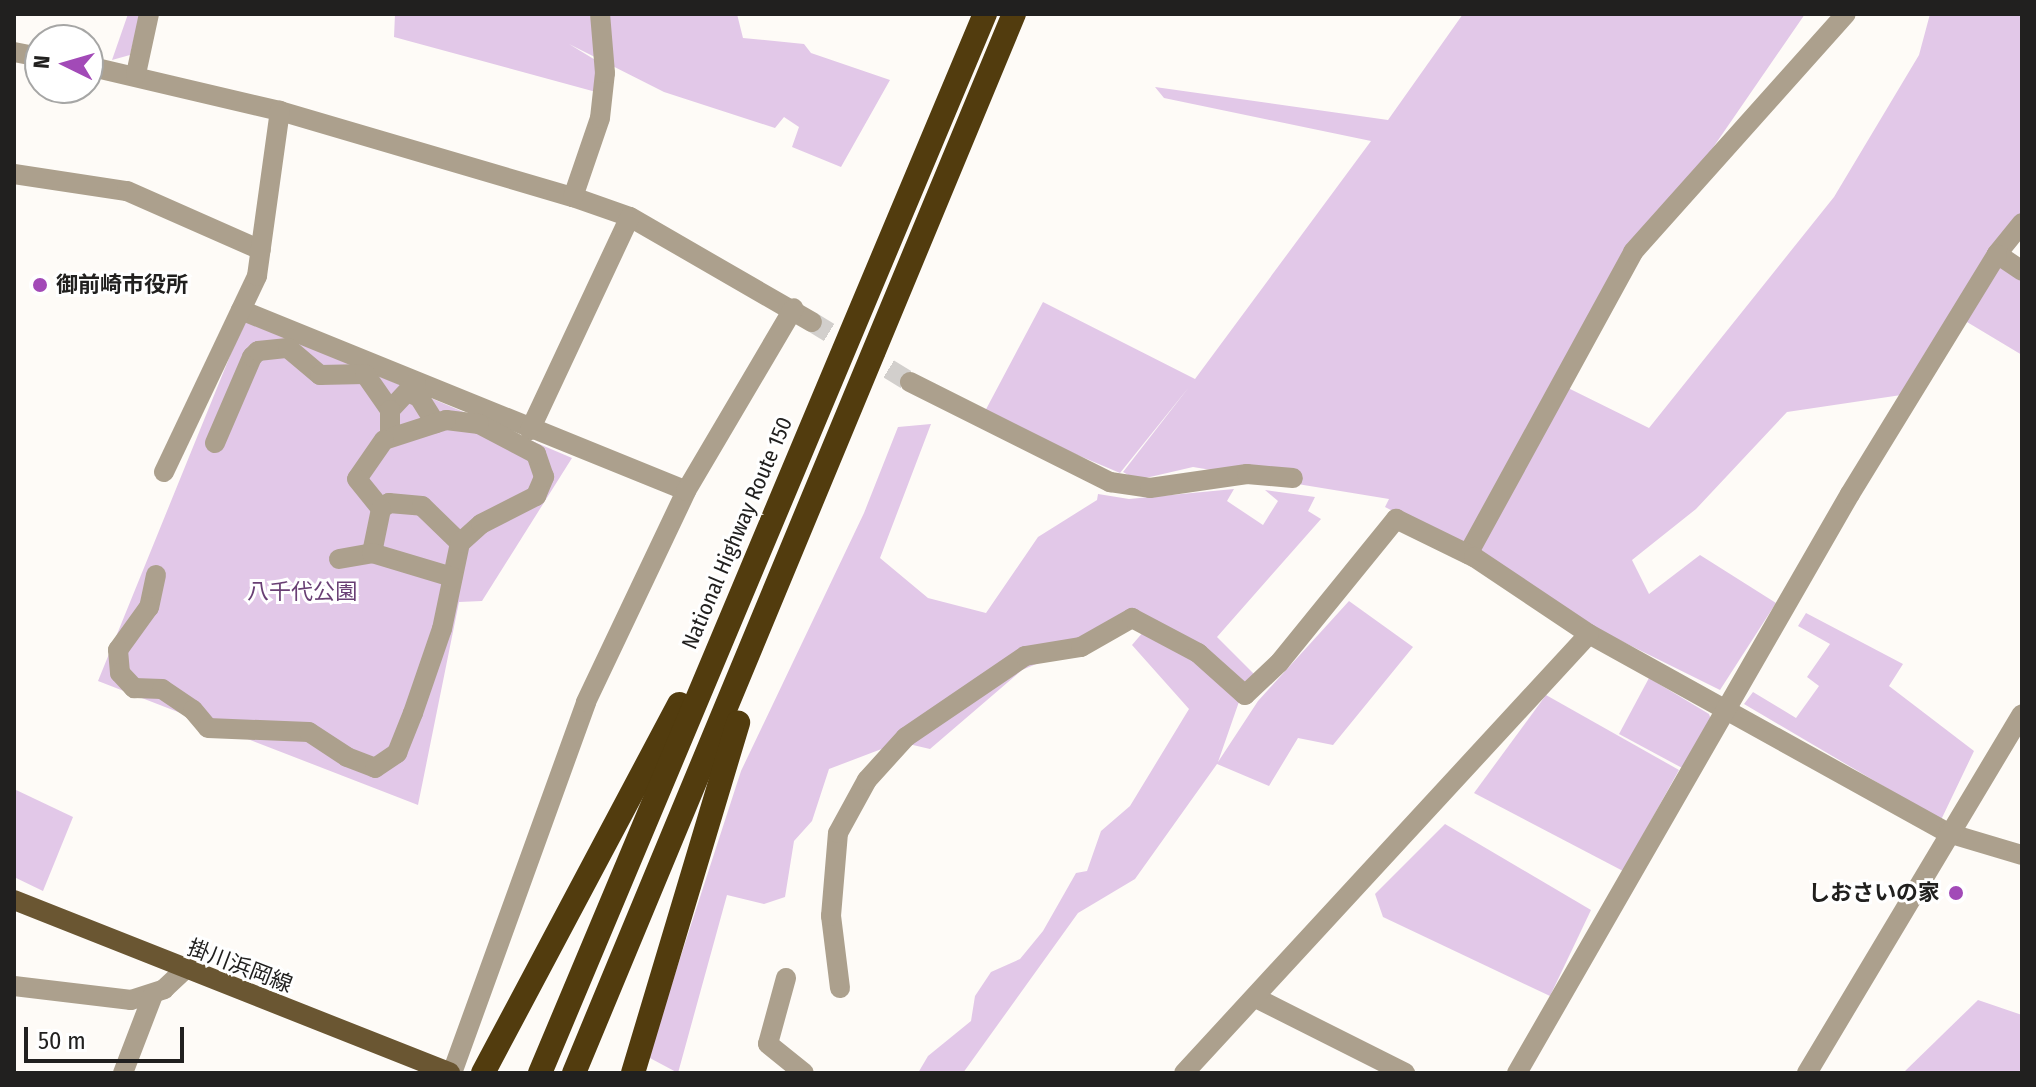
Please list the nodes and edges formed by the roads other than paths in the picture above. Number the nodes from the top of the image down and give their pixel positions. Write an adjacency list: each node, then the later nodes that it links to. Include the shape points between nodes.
1 (149, 14): 7 (street)
2 (600, 14): 10 (street, via 605,73 600,118)
3 (985, 14): 36 (highway, National Highway Route 150)
4 (1014, 14): 37 (highway)
5 (1846, 14): 32 (street, via 1633,252)
6 (104, 69): 7 (street)
7 (136, 74): 8 (street)
8 (280, 111): 10 (street); 13 (street)
9 (14, 174): 13 (street, via 127,191)
10 (573, 197): 11 (street)
11 (630, 217): 16 (street); 23 (street)
12 (2022, 223): 14 (street)
13 (261, 250): 17 (street, via 257,276)
14 (1997, 254): 15 (street); 39 (street)
15 (2022, 271)
16 (794, 308): 18 (street); 28 (street)
17 (241, 310): 20 (street); 26 (street)
18 (812, 322)
19 (910, 382): 27 (street, via 1120,484 1150,488 1247,474)
20 (413, 388): 21 (street); 22 (street); 23 (street)
21 (390, 410): 24 (street); 25 (street, via 365,374 320,375 288,348 258,351)
22 (435, 423): 24 (street); 30 (street, via 479,424 536,454 544,477 536,496 481,524)
23 (530, 430): 28 (street)
24 (390, 437): 29 (street, via 357,479)
25 (215, 443)
26 (164, 472)
27 (1293, 478)
28 (686, 491): 51 (street, via 586,702)
29 (381, 509): 30 (street, via 389,503 422,506); 31 (street)
30 (460, 543): 35 (street)
31 (372, 553): 33 (street); 35 (street)
32 (1468, 554): 38 (street); 47 (street, via 1396,519 1279,663 1245,695 1198,653 1132,618 1081,647 1025,656 906,737 867,780 838,833 831,916)
33 (339, 559)
34 (156, 575): 35 (street, via 149,607 118,650 120,673 134,688 162,689 193,710 208,728 309,732 375,768 397,753 442,629)
35 (452, 577)
36 (743, 583): 52 (highway); 53 (highway, National Highway Route 150)
37 (773, 605): 54 (highway); 55 (highway)
38 (1589, 634): 39 (street); 49 (street)
39 (1726, 710): 41 (street); 59 (street)
40 (2022, 714): 41 (street)
41 (1948, 833): 42 (street); 60 (street)
42 (2022, 855)
43 (14, 900): 44 (main road, 掛川浜岡線)
44 (183, 971): 48 (street); 51 (main road, 掛川浜岡線)
45 (786, 978): 56 (street, via 768,1044)
46 (14, 986): 48 (street, via 119,1000)
47 (840, 988)
48 (153, 995): 50 (street)
49 (1256, 998): 57 (street); 58 (street)
50 (123, 1073)
51 (451, 1073)
52 (483, 1073)
53 (540, 1073)
54 (574, 1073)
55 (633, 1073)
56 (804, 1073)
57 (1184, 1073)
58 (1405, 1073)
59 (1517, 1073)
60 (1807, 1073)

